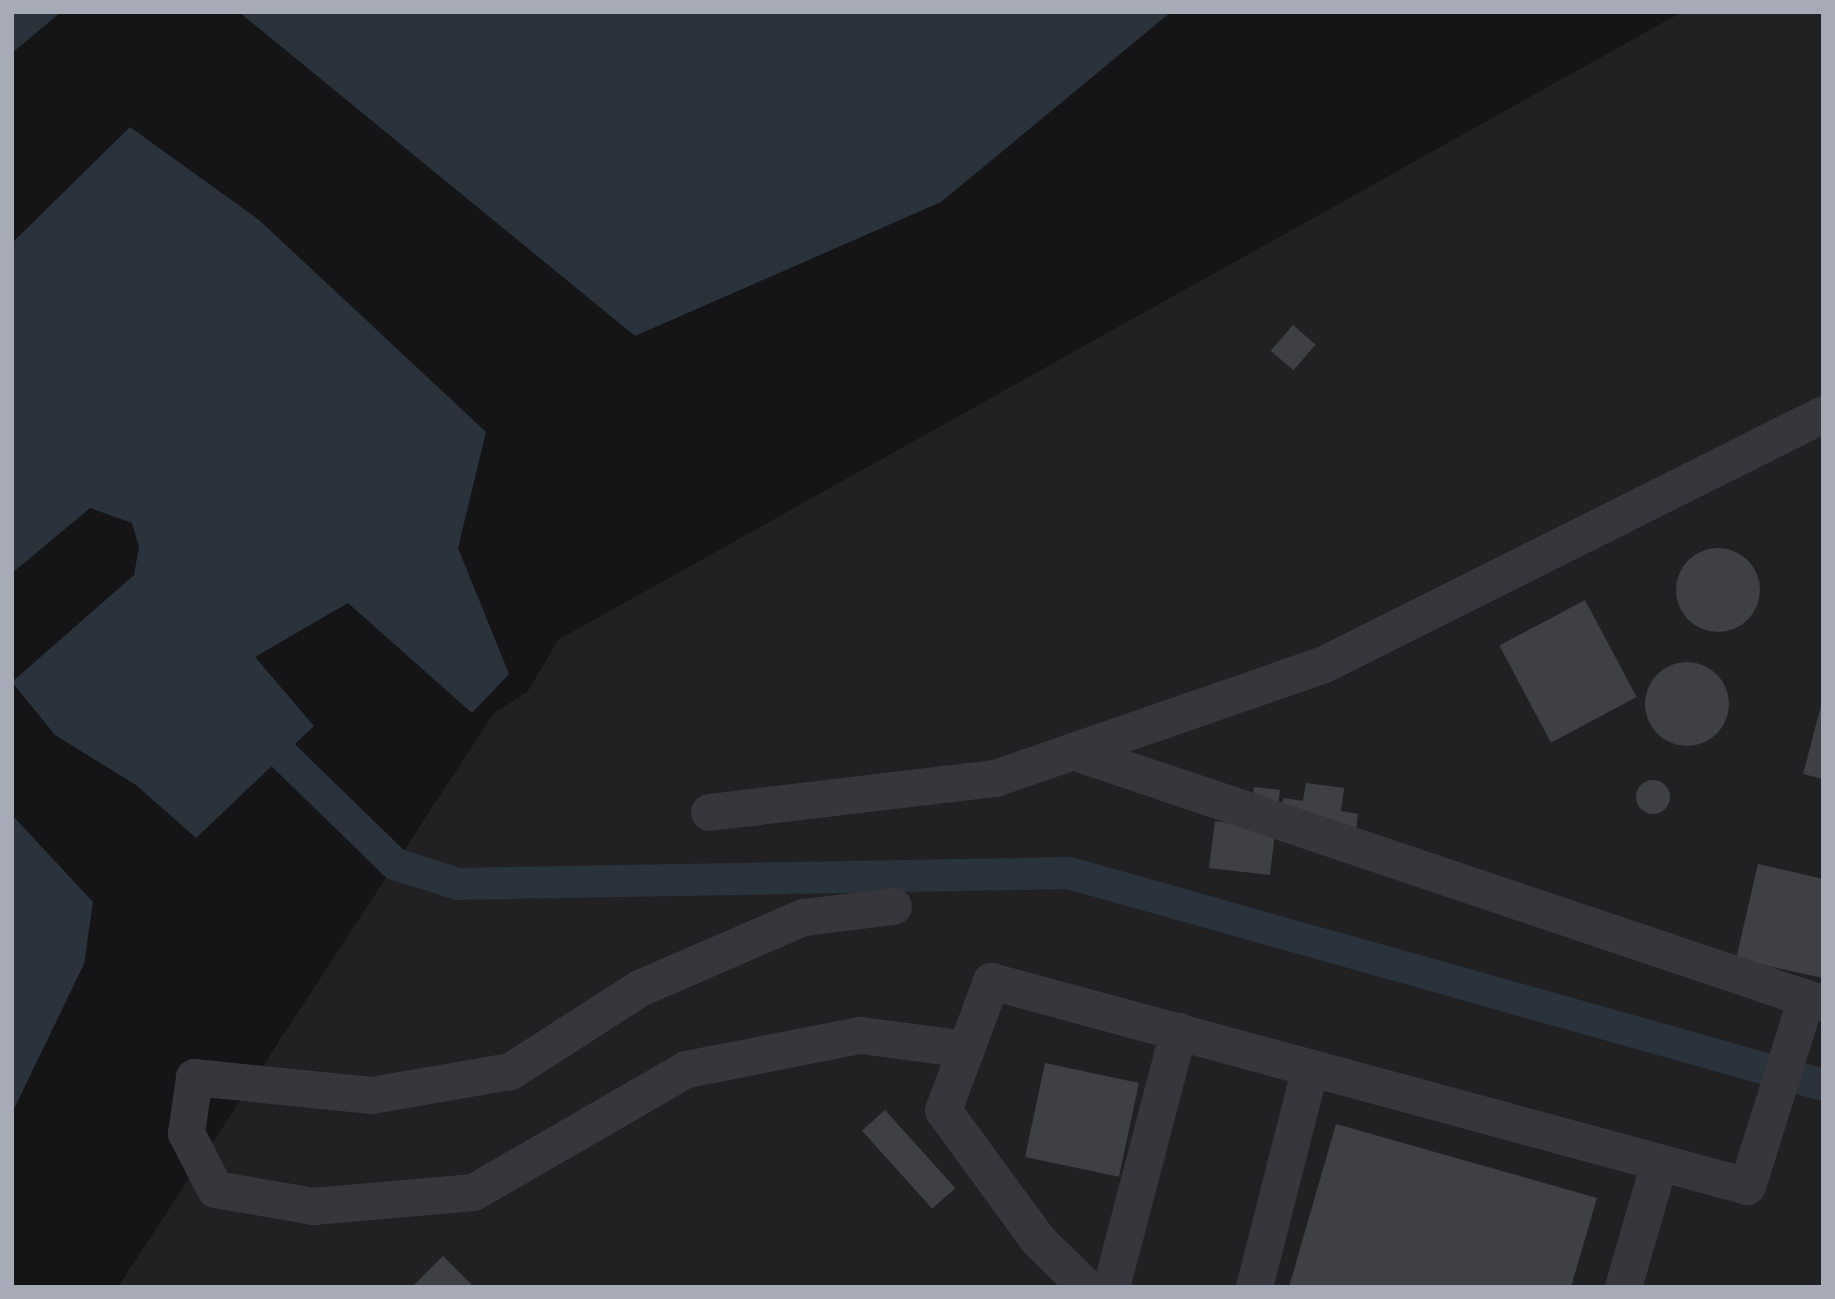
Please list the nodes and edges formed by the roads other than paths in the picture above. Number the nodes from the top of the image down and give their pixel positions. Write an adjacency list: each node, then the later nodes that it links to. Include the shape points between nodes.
1 (1823, 414): 2 (lane, via 1322,665)
2 (1072, 751): 3 (lane, via 995,778); 5 (lane)
3 (709, 811)
4 (893, 906): 7 (lane, via 803,917 641,987 510,1071 370,1095 194,1077 186,1133 215,1189 313,1206 473,1192 686,1069 860,1035)
5 (1814, 1000): 9 (lane, via 1787,1050 1747,1186)
6 (1178, 1031): 7 (lane, via 990,981); 8 (lane); 11 (lane)
7 (965, 1049): 10 (lane, via 943,1110 1038,1240)
8 (1311, 1068): 9 (lane); 12 (lane)
9 (1659, 1162): 13 (lane)
10 (1086, 1287)
11 (1111, 1287)
12 (1254, 1287)
13 (1623, 1287)

